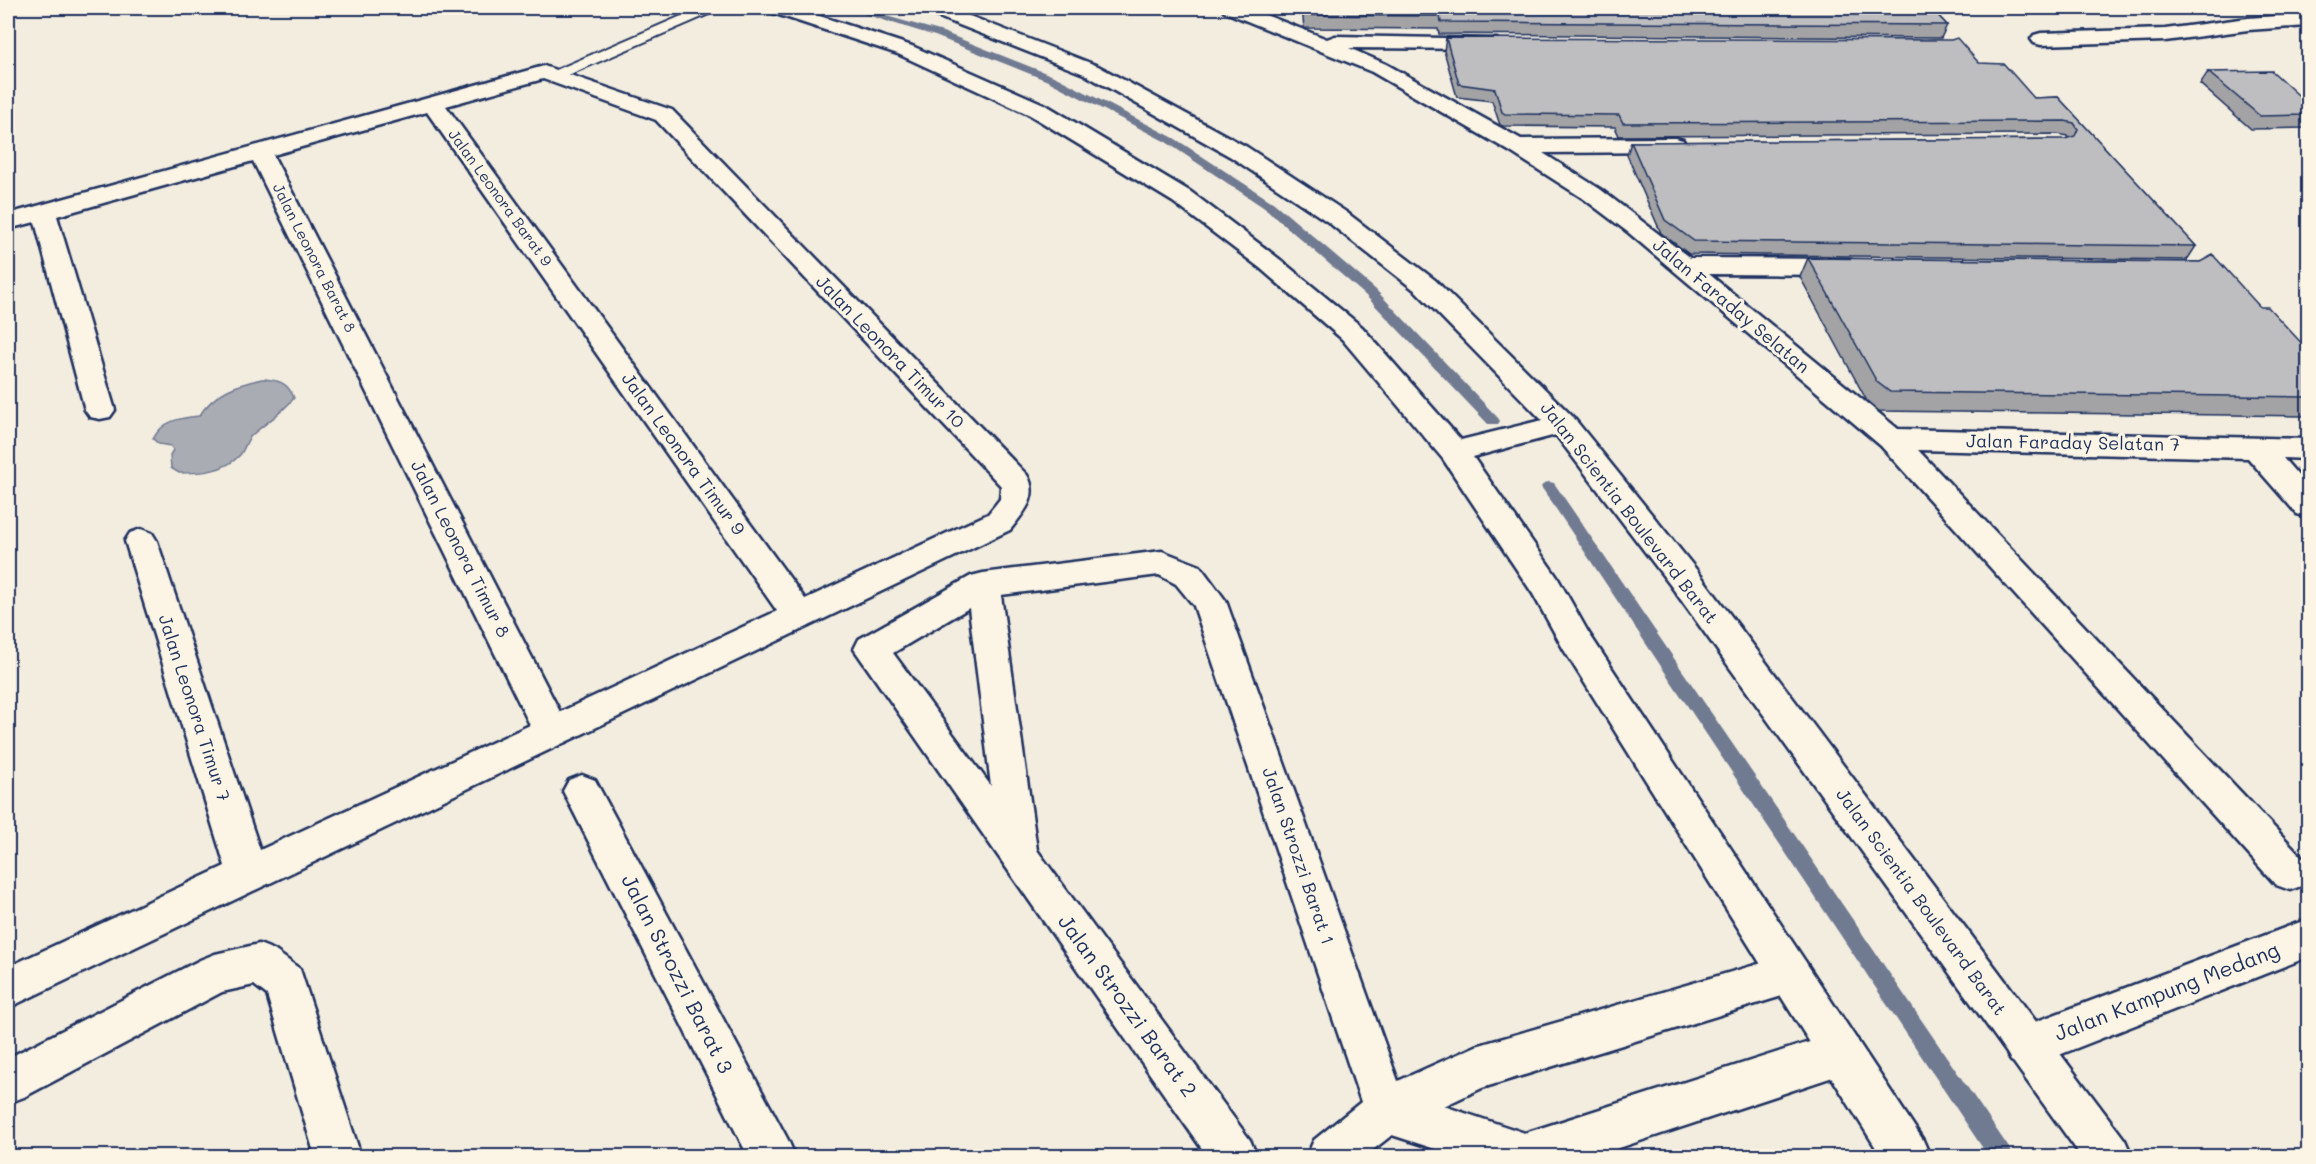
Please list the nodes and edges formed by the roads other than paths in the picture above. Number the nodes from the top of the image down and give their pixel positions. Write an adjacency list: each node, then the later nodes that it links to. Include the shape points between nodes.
1 (711, 8): 9 (lane)
2 (777, 8): 24 (street, via 905,50 1038,110 1182,197 1352,333)
3 (933, 8): 21 (street, Jalan Scientia Boulevard Barat, via 1091,70 1258,165 1337,217 1426,286)
4 (1232, 8): 7 (street, Jalan Faraday Selatan)
5 (2308, 20): 6 (street, via 2165,35)
6 (2041, 39)
7 (1320, 42): 8 (street); 12 (street, Jalan Faraday Selatan, via 1378,68)
8 (1509, 43)
9 (549, 74): 10 (street); 29 (street, Jalan Leonora Timur 10, via 664,115 1016,483 1016,501 999,522)
10 (432, 103): 13 (street); 18 (street, Jalan Leonora Barat 9)
11 (1693, 145): 12 (street)
12 (1517, 146): 16 (street, Jalan Faraday Selatan, via 1592,194)
13 (260, 151): 14 (street); 19 (street, Jalan Leonora Barat 8)
14 (44, 212): 15 (street); 20 (street)
15 (8, 222)
16 (1682, 266): 17 (street); 22 (street, Jalan Faraday Selatan)
17 (1869, 267)
18 (568, 293): 29 (street, Jalan Leonora Timur 9)
19 (368, 366): 30 (street, Jalan Leonora Timur 8)
20 (100, 410)
21 (1549, 428): 24 (street); 38 (street, Jalan Scientia Boulevard Barat, via 1683,577)
22 (1891, 439): 23 (street, Jalan Faraday Selatan 7); 33 (street, Jalan Faraday Selatan)
23 (2255, 447): 25 (street, Jalan Faraday Selatan 7); 26 (street)
24 (1468, 448): 36 (street, via 1576,641)
25 (2308, 449)
26 (2308, 506)
27 (141, 541): 34 (street, Jalan Leonora Timur 7)
28 (983, 585): 32 (street, Jalan Strozzi Barat 2); 32 (street, Jalan Strozzi Barat 2, via 871,649); 41 (street, Jalan Strozzi Barat 1, via 1162,563 1188,574 1209,601)
29 (799, 616): 30 (street)
30 (552, 732): 34 (street)
31 (582, 791): 43 (street, Jalan Strozzi Barat 3)
32 (1019, 855): 44 (street, Jalan Strozzi Barat 2)
33 (2290, 872)
34 (248, 875): 37 (street)
35 (2308, 938): 38 (street, Jalan Kampung Medang)
36 (1790, 975): 39 (street); 41 (street, via 1476,1068)
37 (8, 988)
38 (2026, 1046): 48 (street, Jalan Scientia Boulevard Barat)
39 (1841, 1054): 46 (street); 47 (street)
40 (8, 1081): 42 (street, via 215,974 259,964 285,983)
41 (1386, 1110): 45 (street); 46 (street)
42 (338, 1156)
43 (772, 1156)
44 (1234, 1156)
45 (1330, 1156)
46 (1525, 1156)
47 (1907, 1156)
48 (2109, 1156)

